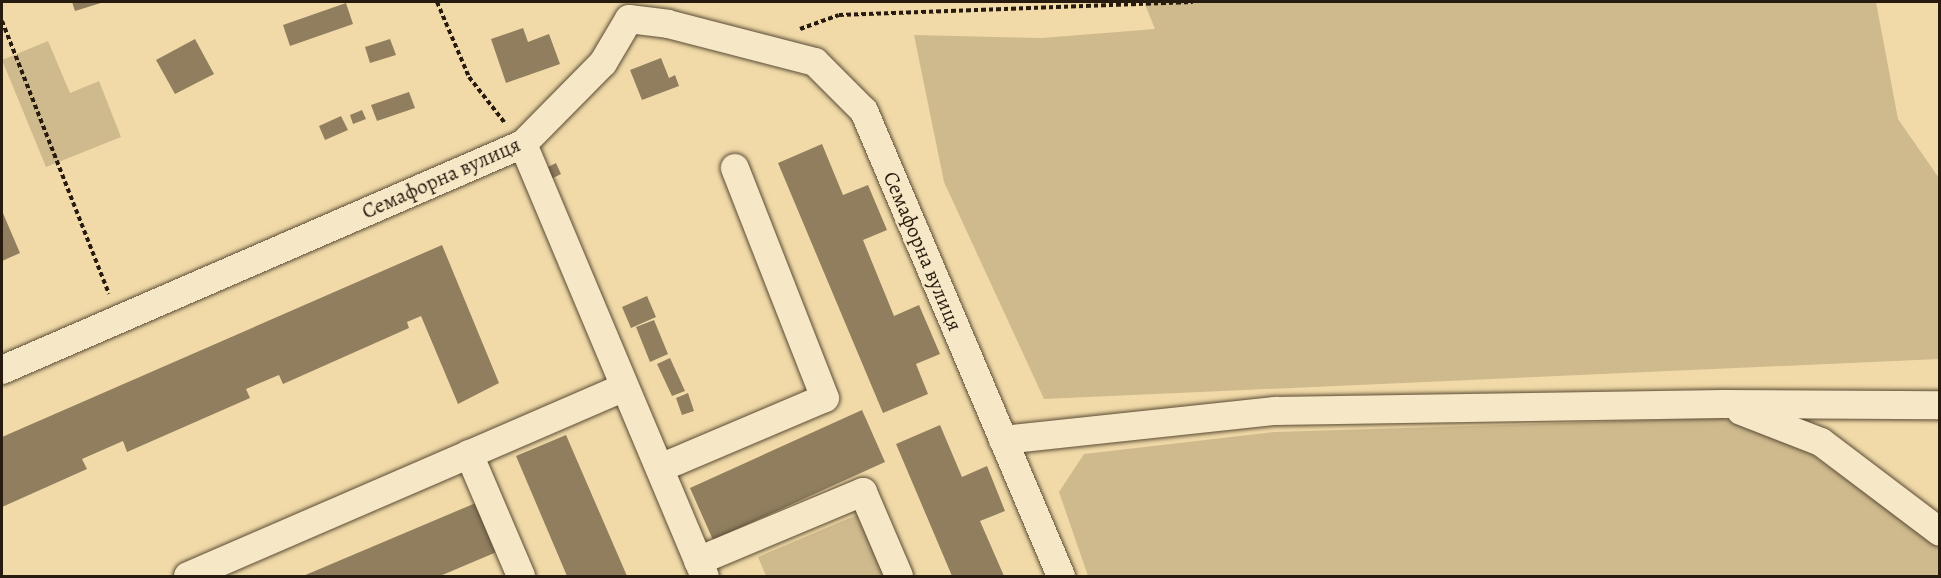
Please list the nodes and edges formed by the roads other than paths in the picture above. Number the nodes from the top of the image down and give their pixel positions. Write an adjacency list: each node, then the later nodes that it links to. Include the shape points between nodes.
1 (627, 10): 2 (street, Семафорна вулиця, via 603,63); 8 (street, Семафорна вулиця, via 815,62 864,111)
2 (523, 144): 4 (street, Семафорна вулиця); 5 (street)
3 (735, 168): 10 (street, via 825,398)
4 (2, 370)
5 (624, 387): 9 (street); 10 (street)
6 (1723, 404): 7 (street); 8 (street, via 1275,411); 11 (street, via 1821,441)
7 (1940, 405)
8 (1003, 440): 16 (street, Семафорна вулиця)
9 (469, 454): 13 (street); 14 (street)
10 (660, 468): 12 (street)
11 (1940, 532)
12 (701, 569): 15 (street, via 863,492)
13 (188, 576)
14 (521, 576)
15 (899, 576)
16 (1061, 576)

